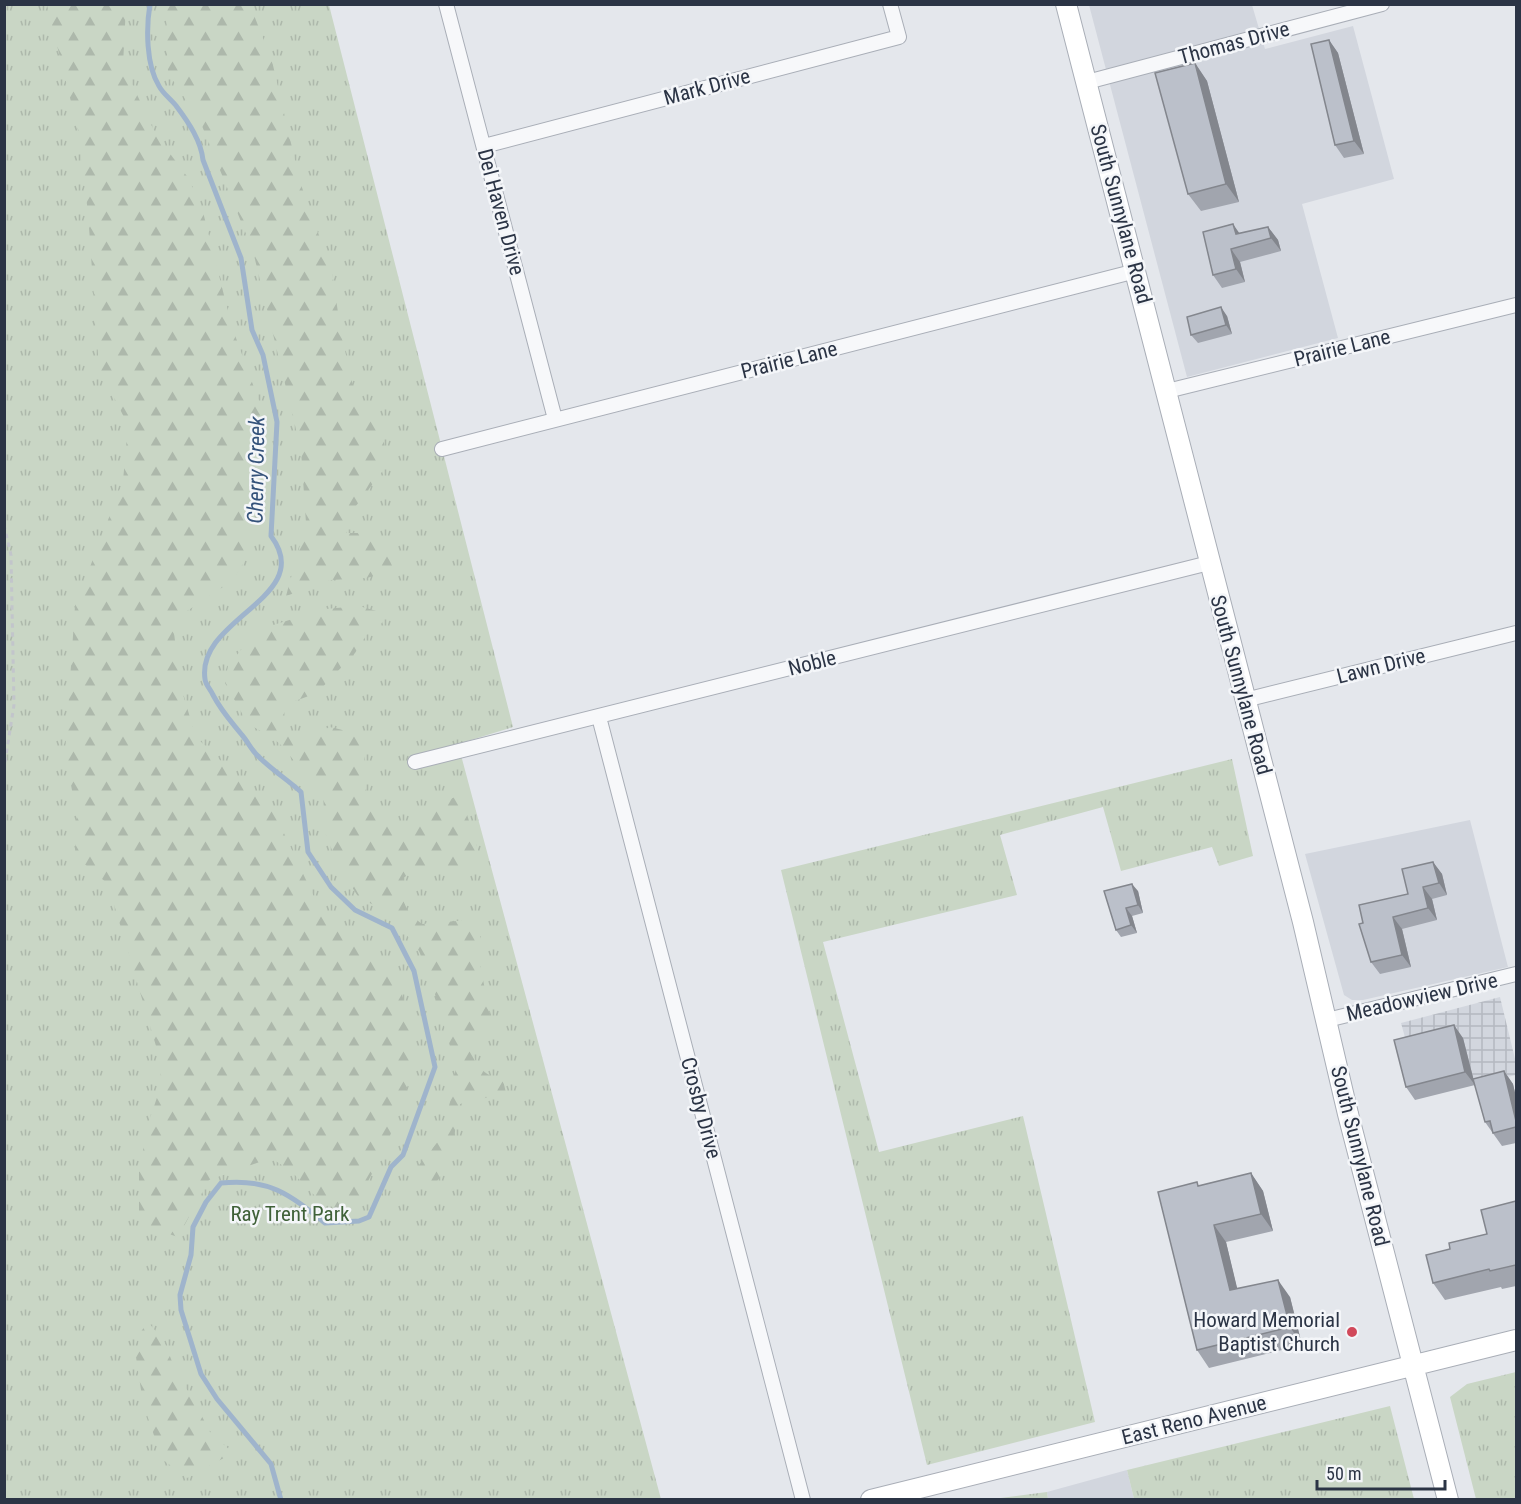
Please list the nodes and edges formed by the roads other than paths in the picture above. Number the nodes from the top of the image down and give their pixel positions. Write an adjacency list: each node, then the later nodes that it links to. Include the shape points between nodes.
1 (446, 4): 6 (street, Del Haven Drive)
2 (890, 4): 6 (street, Mark Drive, via 899,37)
3 (1066, 4): 5 (main road, South Sunnylane Road)
4 (1382, 4): 5 (street, Thomas Drive)
5 (1086, 82): 7 (main road, South Sunnylane Road)
6 (484, 146): 10 (street, Del Haven Drive)
7 (1136, 271): 9 (main road, South Sunnylane Road); 10 (street, Prairie Lane)
8 (1516, 305): 9 (street, Prairie Lane)
9 (1167, 391): 12 (main road, South Sunnylane Road)
10 (555, 419): 11 (street, Prairie Lane)
11 (442, 450)
12 (1209, 563): 14 (main road, South Sunnylane Road); 15 (street, Noble)
13 (1516, 633): 14 (street, Lawn Drive)
14 (1245, 700): 18 (main road, South Sunnylane Road)
15 (599, 717): 16 (street, Noble); 21 (street, Crosby Drive)
16 (415, 762)
17 (1516, 975): 18 (street, Meadowview Drive)
18 (1327, 1020): 20 (main road, South Sunnylane Road)
19 (1516, 1340): 20 (main road, East Reno Avenue)
20 (1413, 1366): 22 (main road, East Reno Avenue); 23 (main road, South Sunnylane Road)
21 (803, 1500)
22 (871, 1500)
23 (1448, 1500)

